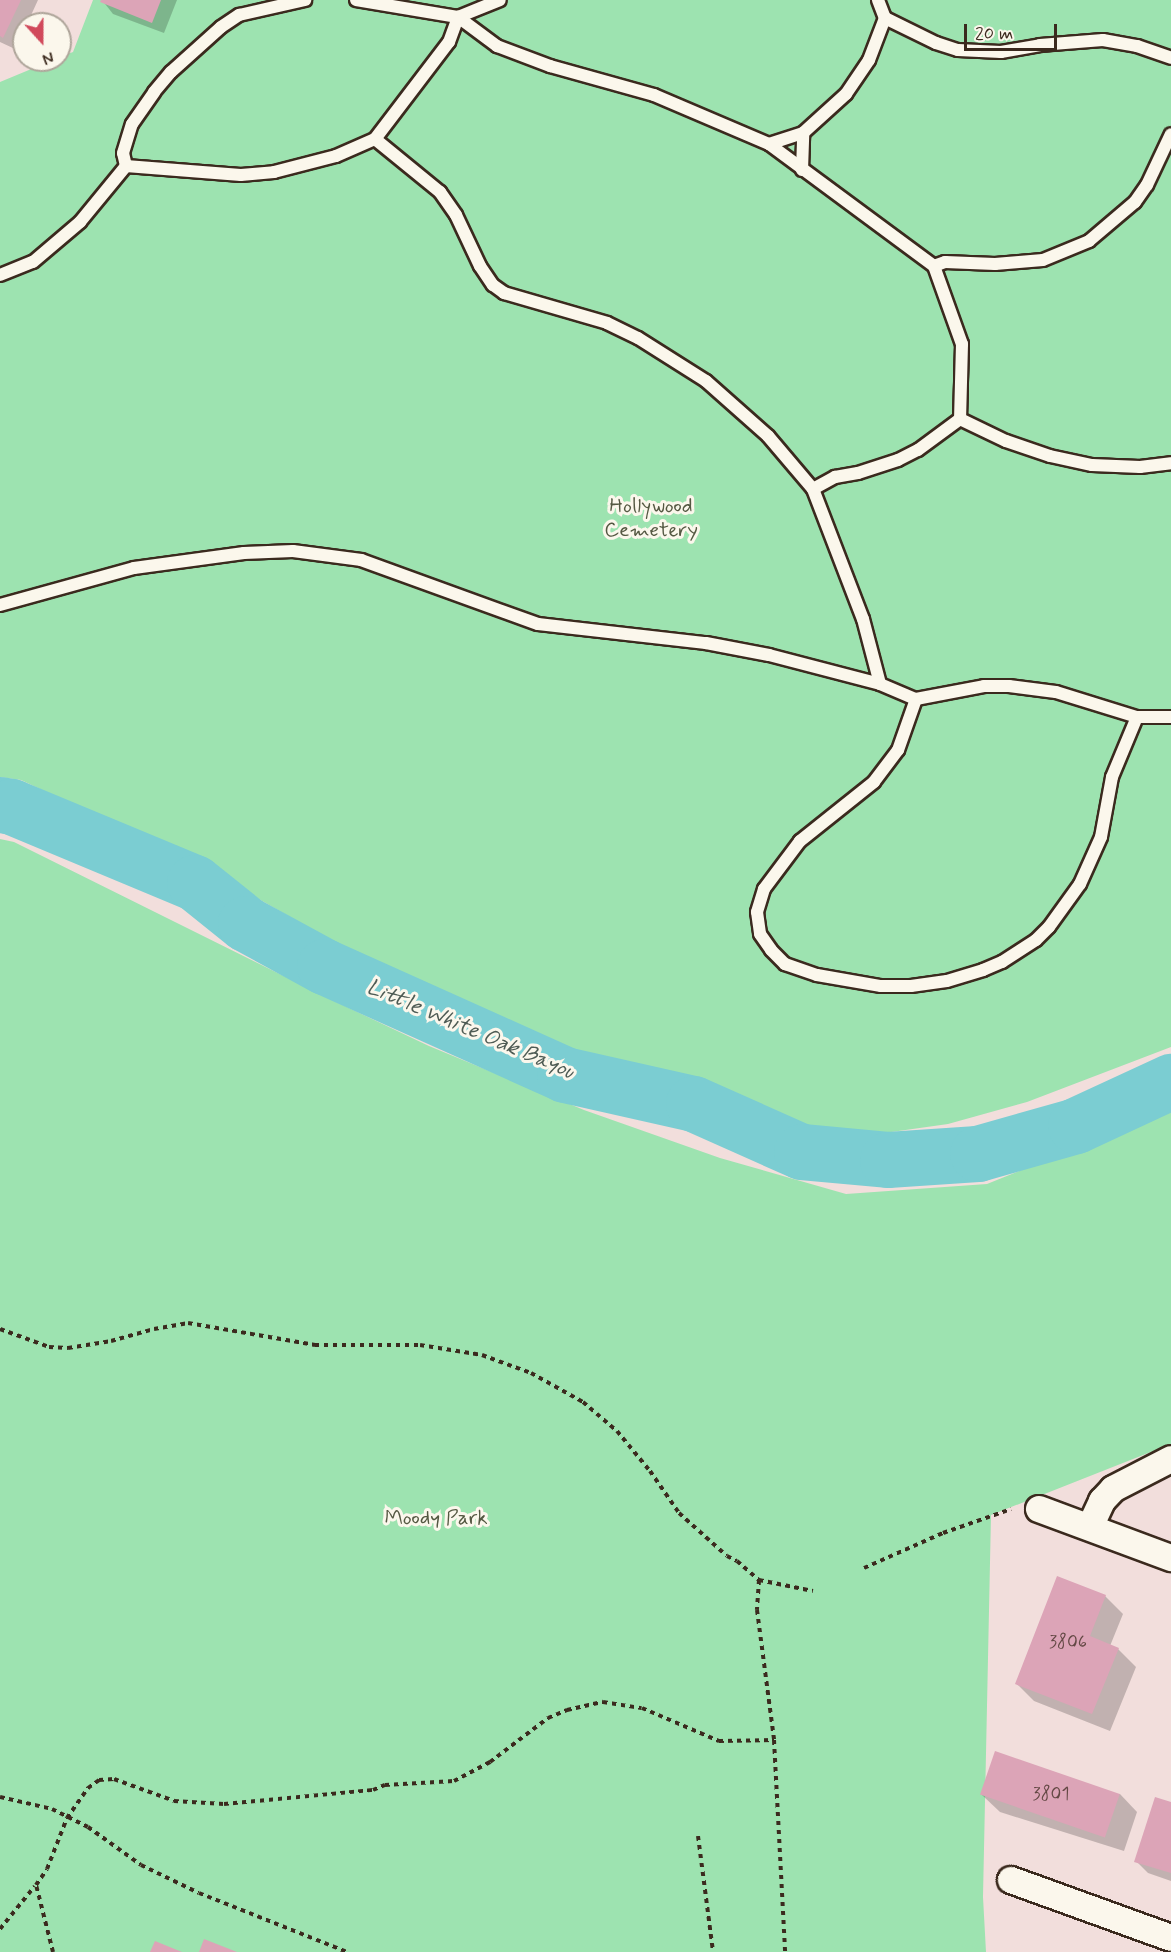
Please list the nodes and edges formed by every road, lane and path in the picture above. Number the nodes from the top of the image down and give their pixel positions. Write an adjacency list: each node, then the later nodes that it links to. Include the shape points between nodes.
1 (305, 0): 12 (lane, via 239,15 220,27 171,72 132,124 123,153)
2 (356, 0): 5 (lane)
3 (500, 0): 5 (lane)
4 (878, 0): 6 (lane)
5 (458, 17): 10 (lane, via 449,42); 11 (lane, via 497,46 550,66 654,95)
6 (885, 18): 7 (lane, via 958,50 1001,52 1103,40); 8 (lane, via 855,83)
7 (1171, 58)
8 (803, 133): 11 (lane); 13 (lane)
9 (1171, 134): 14 (lane, via 1135,202 1089,241 1043,260 995,264 945,262)
10 (375, 139): 12 (lane, via 336,156 274,172 241,175); 18 (lane, via 440,192 493,285 504,293 607,323 678,361 732,402 768,436)
11 (769, 144): 13 (lane)
12 (126, 166): 15 (lane, via 65,237 33,262)
13 (802, 170): 14 (lane)
14 (934, 266): 16 (lane, via 962,344)
15 (0, 275)
16 (960, 419): 17 (lane, via 1006,441 1082,463 1140,467); 18 (lane, via 898,460 835,477)
17 (1171, 463)
18 (813, 489): 20 (lane, via 863,619)
19 (0, 605): 20 (lane, via 134,568 234,554 292,551 360,561 538,624 706,643)
20 (880, 684): 21 (lane)
21 (916, 699): 22 (lane, via 984,686 1034,688); 22 (lane, via 898,750 874,782 800,841 764,888 757,912 760,934 785,964 817,975 881,986 911,986 983,970 1036,940 1080,884 1101,837 1112,777)
22 (1137, 717): 23 (lane)
23 (1171, 717)
24 (0, 1329): 30 (path, via 49,1347 68,1348 189,1323 315,1345 420,1345 482,1355 531,1373 583,1402 617,1431 679,1513)
25 (1171, 1459): 27 (street, via 1113,1489 1102,1501)
26 (1039, 1509): 27 (street); 29 (path, via 1005,1509)
27 (1090, 1527): 28 (street)
28 (1171, 1558)
29 (864, 1568)
30 (759, 1580): 31 (path); 32 (path, via 757,1610)
31 (813, 1591)
32 (774, 1740): 34 (path, via 719,1741 642,1708 603,1702 548,1718 490,1762 454,1781 203,1804 157,1797 106,1778 93,1783); 43 (path)
33 (0, 1797): 34 (path, via 41,1804)
34 (67, 1818): 37 (path); 41 (path, via 88,1827 141,1865 199,1893)
35 (698, 1836): 42 (path)
36 (1011, 1880): 39 (street)
37 (36, 1885): 38 (path); 40 (path)
38 (0, 1929)
39 (1171, 1938)
40 (53, 1952)
41 (347, 1952)
42 (713, 1952)
43 (785, 1952)

